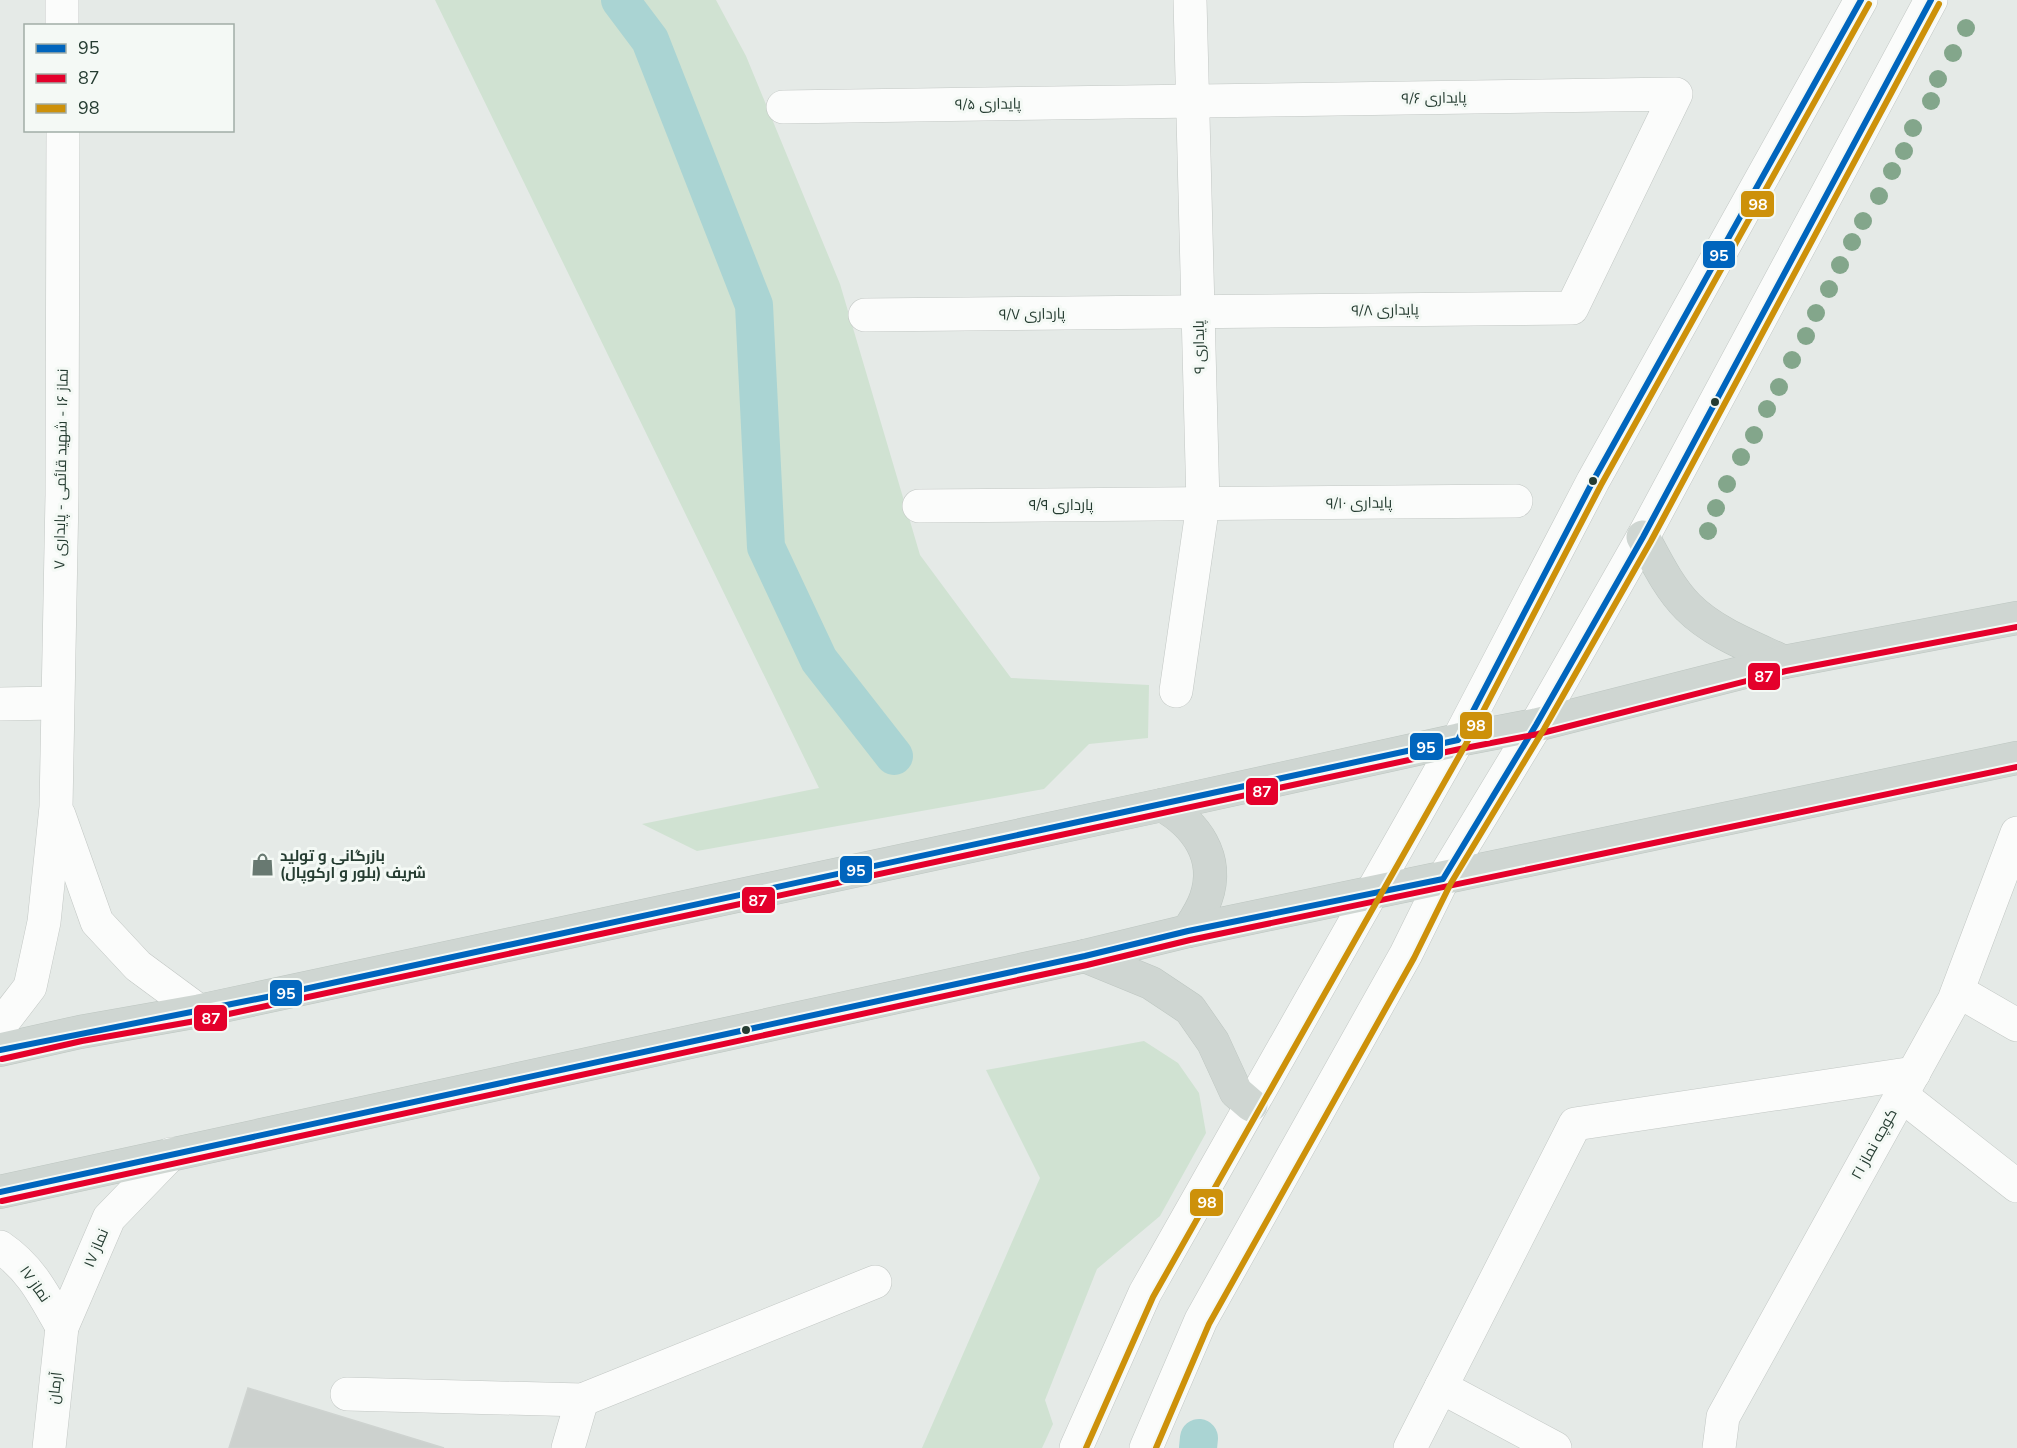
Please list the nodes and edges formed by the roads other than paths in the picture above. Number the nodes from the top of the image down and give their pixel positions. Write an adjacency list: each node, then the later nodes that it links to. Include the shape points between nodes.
1 (62, 0): 5 (street)
2 (1190, 0): 6 (street, پایداری ۹)
3 (1861, 0): 22 (street, via 1593,481)
4 (1931, 0): 15 (street)
5 (62, 24)
6 (1192, 101): 7 (street, پایداری ۹/۵); 9 (street, پایداری ۹/۶, via 1676,94); 10 (street, پایداری ۹)
7 (783, 107)
8 (63, 132): 19 (street, نماز ۱۶ - شهید قائمی - پایداری ۷)
9 (1572, 308): 10 (street, پایداری ۹/۸)
10 (1198, 312): 11 (street, پارداری ۹/۷); 13 (street, پایداری ۹)
11 (865, 315)
12 (1516, 501): 13 (street, پایداری ۹/۱۰)
13 (1203, 504): 14 (street, پارداری ۹/۹); 18 (street, پایداری ۹)
14 (919, 506)
15 (1643, 537): 17 (main road, via 1688,607 1724,634); 21 (street)
16 (2017, 618): 17 (main road)
17 (1784, 662): 21 (main road)
18 (1176, 691)
19 (57, 703): 20 (street); 25 (street, نماز ۱۶ - شهید قائمی - پایداری ۷)
20 (0, 704)
21 (1536, 725): 22 (main road); 27 (street)
22 (1458, 740): 24 (main road); 28 (street)
23 (2017, 758): 27 (main road)
24 (1162, 805): 29 (main road, via 1192,826 1208,860 1207,897); 32 (main road)
25 (56, 807): 32 (street, via 97,922 138,966); 34 (street, نماز ۱۶ - شهید قائمی - پایداری ۷, via 45,922 30,987)
26 (2017, 833): 31 (street, کوچه نماز ۲۱)
27 (1443, 879): 28 (main road); 50 (street, via 1406,954 1201,1320)
28 (1370, 894): 29 (main road); 37 (street)
29 (1188, 931): 30 (main road)
30 (1085, 956): 37 (main road, via 1150,983 1190,1010 1213,1042 1236,1092); 38 (main road)
31 (1958, 992): 33 (street); 36 (street, کوچه نماز ۲۱)
32 (199, 1011): 35 (main road)
33 (2017, 1025)
34 (0, 1026)
35 (0, 1050)
36 (1908, 1084): 39 (street); 44 (street, via 1575,1124); 53 (street, کوچه نماز ۲۱, via 1723,1417)
37 (1251, 1105): 49 (street, via 1145,1293)
38 (171, 1154): 40 (main road); 43 (street, نماز ۱٧, via 109,1218)
39 (2017, 1186)
40 (0, 1192)
41 (0, 1247): 43 (street, نماز ۱۷, via 15,1257 36,1281)
42 (875, 1282): 46 (street)
43 (62, 1327): 47 (street, آرمان)
44 (1441, 1387): 51 (street); 52 (street)
45 (347, 1394): 46 (street)
46 (582, 1400): 48 (street)
47 (49, 1448)
48 (568, 1448)
49 (1076, 1448)
50 (1146, 1448)
51 (1410, 1448)
52 (1555, 1448)
53 (1719, 1448)

